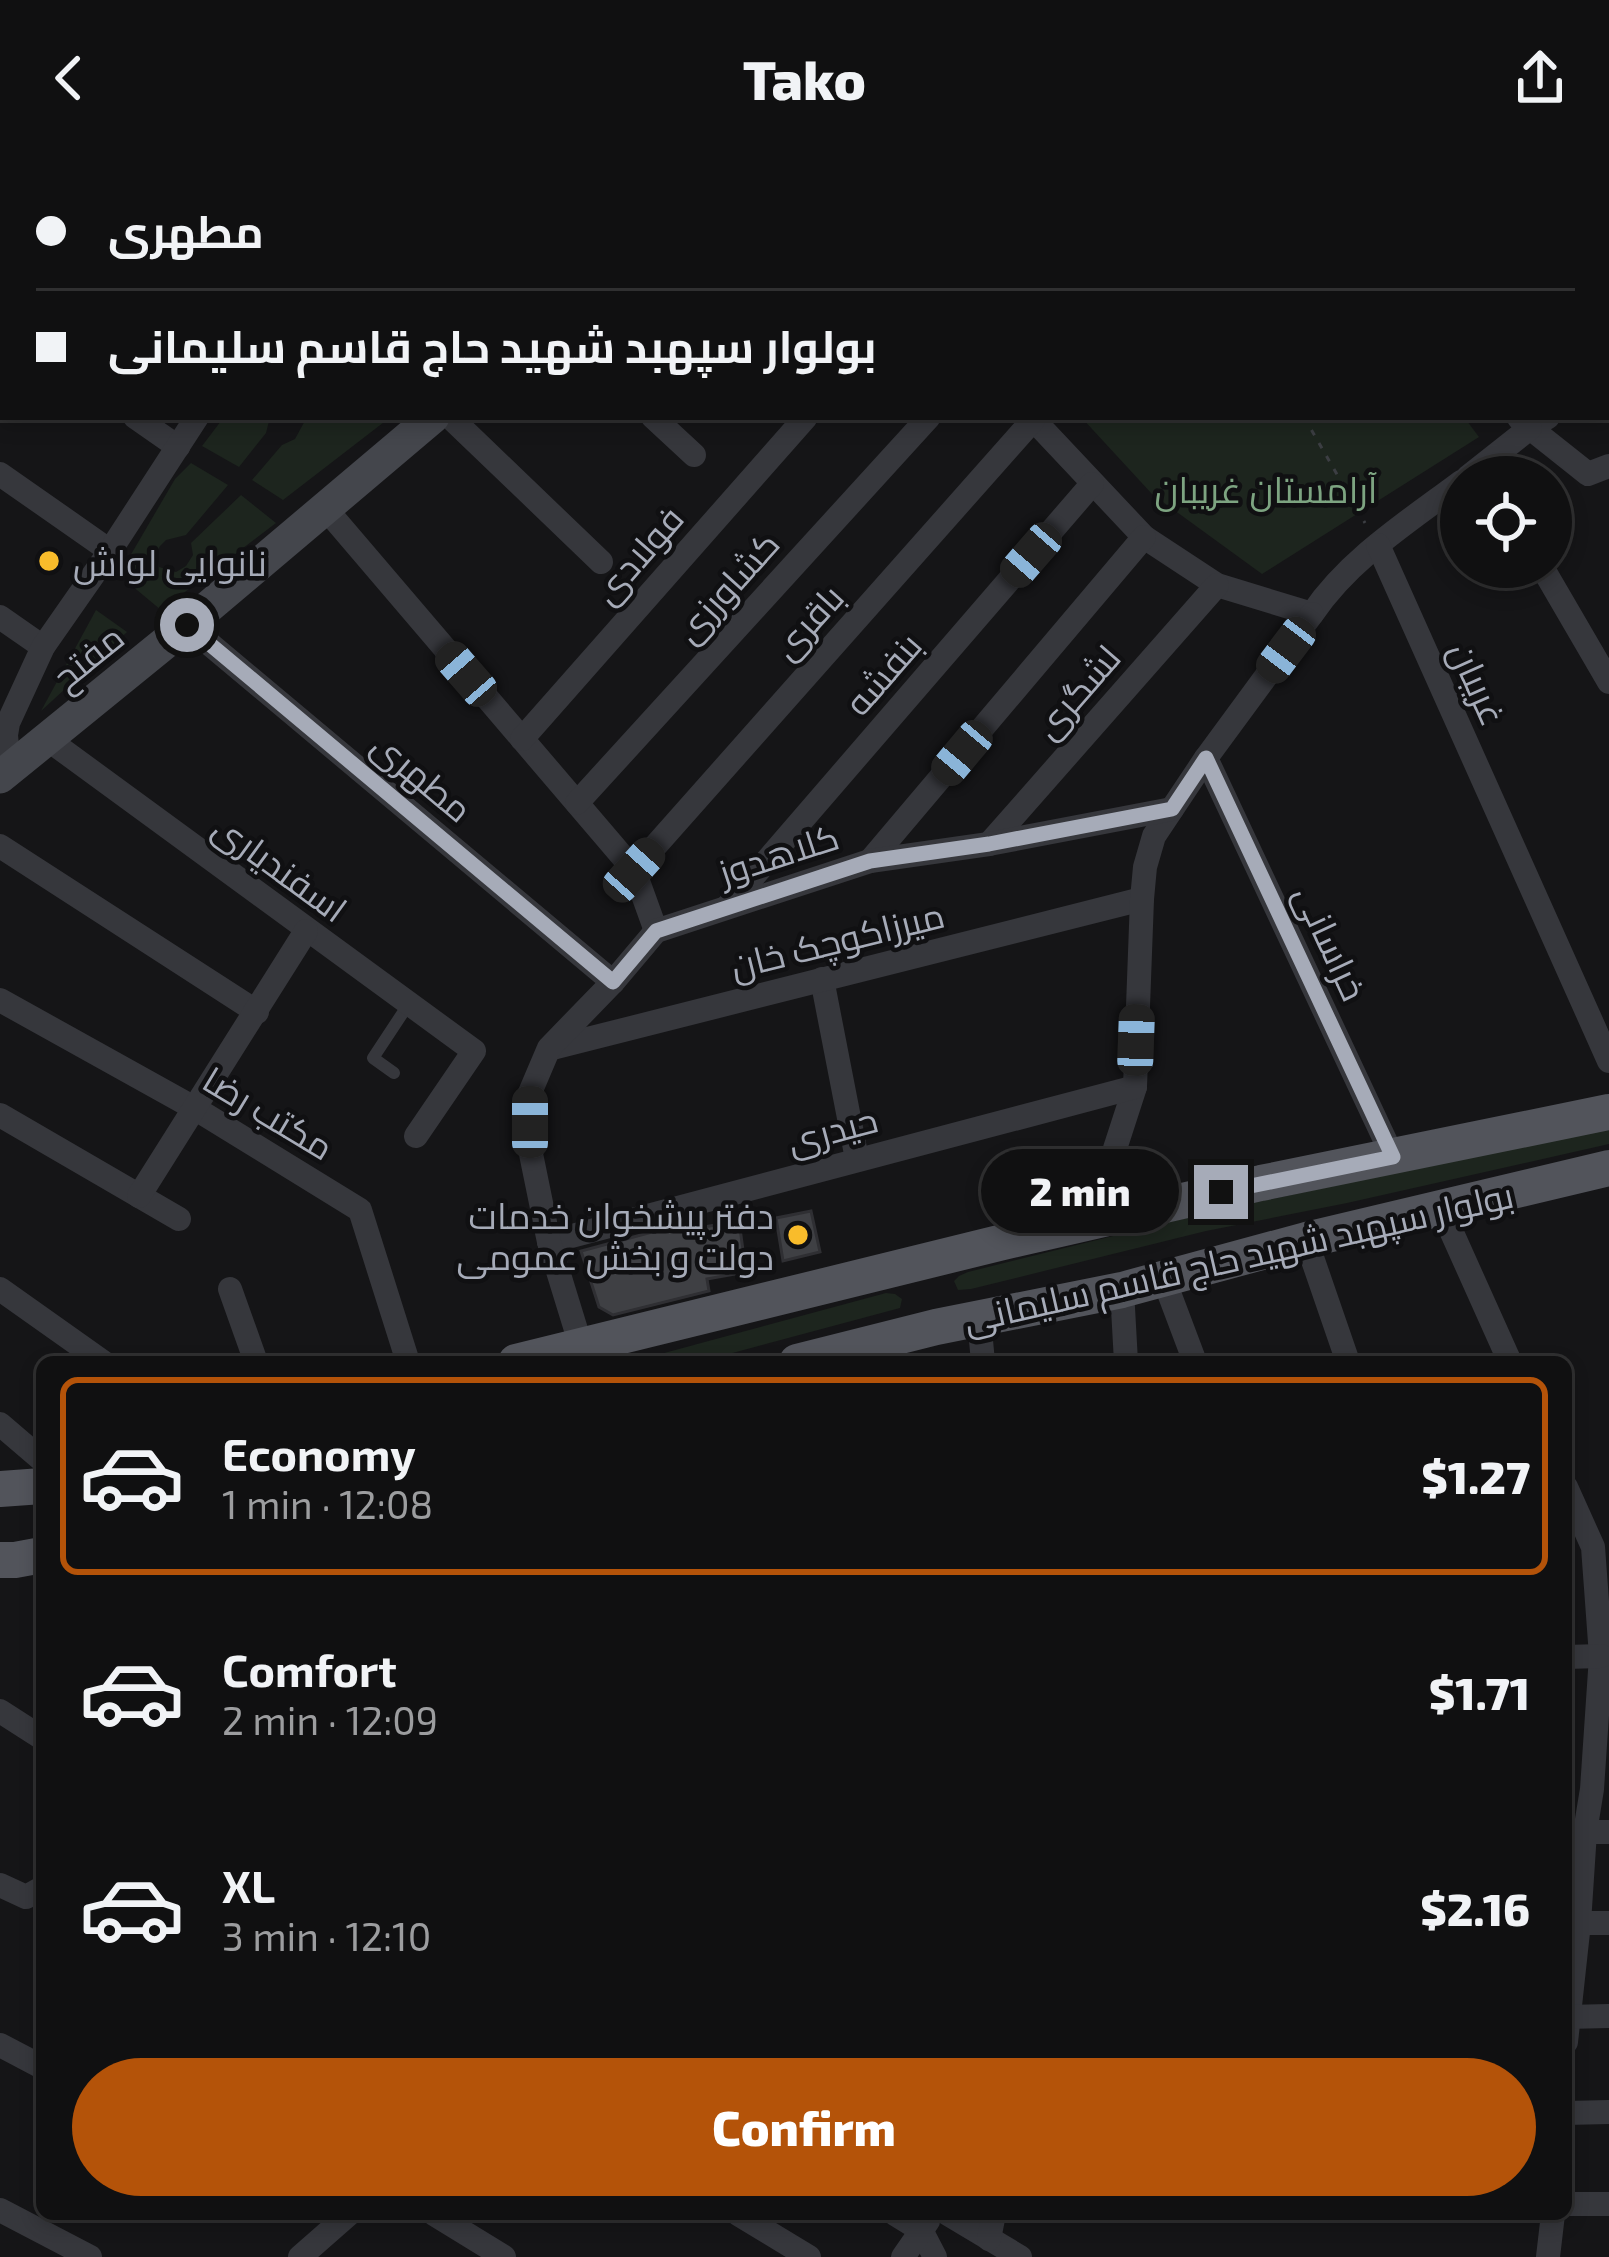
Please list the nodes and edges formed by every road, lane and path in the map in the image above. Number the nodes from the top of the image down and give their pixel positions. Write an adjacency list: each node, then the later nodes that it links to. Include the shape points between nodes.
1 (139, 420): 12 (street)
2 (195, 420): 12 (street, مفتح)
3 (429, 420): 19 (main road, مفتح)
4 (452, 420): 23 (street)
5 (655, 420): 13 (street)
6 (803, 420): 33 (street, فولادی)
7 (926, 420): 36 (street, کشاورزی)
8 (1030, 420): 41 (street, باقری)
9 (1034, 420): 17 (street)
10 (1306, 420): 21 (path)
11 (1532, 421): 14 (street); 15 (street, via 1588,474)
12 (178, 447): 22 (street, مفتح)
13 (694, 455)
14 (1496, 456)
15 (1609, 466)
16 (0, 474): 22 (street)
17 (1092, 484): 20 (street); 43 (street, بنفشه)
18 (1440, 501): 21 (street)
19 (325, 508): 28 (main road, مفتح); 33 (street)
20 (1144, 537): 24 (street); 40 (street)
21 (1378, 545): 26 (street); 52 (street, غریبان)
22 (110, 551): 29 (street, مفتح)
23 (601, 562)
24 (1217, 585): 26 (street); 38 (street, لشگری)
25 (1554, 588): 30 (street)
26 (1312, 614): 34 (street)
27 (0, 617): 29 (street)
28 (187, 625): 32 (main road, مفتح); 47 (street, مطهری)
29 (43, 647): 31 (street, مفتح)
30 (1609, 682)
31 (4, 726): 35 (street, مفتح)
32 (46, 738): 35 (main road, مفتح); 44 (street, اسفندیاری)
33 (522, 740): 36 (street)
34 (1206, 758): 37 (street); 59 (street, خراسانی)
35 (3, 769)
36 (577, 803): 41 (street)
37 (1172, 809): 38 (street, کلاهدوز); 42 (street, via 1154,836)
38 (989, 844): 40 (street, کلاهدوز)
39 (0, 846): 50 (street)
40 (870, 861): 43 (street, کلاهدوز)
41 (634, 870): 45 (street)
42 (1142, 899): 46 (street, میرزاکوچک خان); 54 (street)
43 (726, 908): 45 (street, کلاهدوز)
44 (306, 931): 49 (street, اسفندیاری); 50 (street)
45 (656, 931): 47 (street)
46 (822, 979): 51 (street, میرزاکوچک خان); 60 (street)
47 (613, 982): 51 (street)
48 (0, 1000): 55 (street, مکتب رضا)
49 (408, 1005): 53 (lane, via 373,1058); 58 (street, اسفندیاری, via 474,1052)
50 (256, 1012): 55 (street)
51 (549, 1048): 67 (street, via 530,1095 530,1148)
52 (1609, 1061)
53 (394, 1073)
54 (1135, 1088): 60 (street, حیدری); 65 (street, via 1110,1164)
55 (196, 1109): 62 (street); 78 (street, مکتب رضا, via 360,1210)
56 (1609, 1112): 59 (main road, بولوار سپهبد شهید حاج قاسم سلیمانی)
57 (0, 1115): 62 (street)
58 (416, 1136)
59 (1393, 1157): 65 (main road, بولوار سپهبد شهید حاج قاسم سلیمانی)
60 (857, 1159): 67 (street, حیدری)
61 (1609, 1168): 63 (main road, بولوار سپهبد شهید حاج قاسم سلیمانی)
62 (139, 1196): 64 (street)
63 (1440, 1207): 66 (main road, بولوار سپهبد شهید حاج قاسم سلیمانی); 85 (street)
64 (178, 1219)
65 (1103, 1220): 68 (main road, بولوار سپهبد شهید حاج قاسم سلیمانی)
66 (1306, 1240): 69 (main road, بولوار سپهبد شهید حاج قاسم سلیمانی); 84 (street)
67 (549, 1242): 75 (street)
68 (923, 1262): 74 (main road); 75 (main road, بولوار سپهبد شهید حاج قاسم سلیمانی)
69 (1163, 1276): 72 (main road, بولوار سپهبد شهید حاج قاسم سلیمانی); 83 (street)
70 (0, 1289): 76 (street)
71 (230, 1289): 77 (street)
72 (1122, 1290): 73 (main road, بولوار سپهبد شهید حاج قاسم سلیمانی); 82 (street)
73 (979, 1318): 74 (main road, بولوار سپهبد شهید حاج قاسم سلیمانی); 81 (street)
74 (936, 1328): 80 (main road, بولوار سپهبد شهید حاج قاسم سلیمانی)
75 (581, 1346): 79 (main road, بولوار سپهبد شهید حاج قاسم سلیمانی)
76 (95, 1356)
77 (254, 1356)
78 (406, 1356)
79 (540, 1356)
80 (822, 1356)
81 (982, 1356)
82 (1126, 1356)
83 (1193, 1356)
84 (1346, 1356)
85 (1507, 1356)
86 (0, 1424): 87 (street)
87 (36, 1455)
88 (36, 1486): 89 (main road)
89 (0, 1489)
90 (1572, 1497): 91 (street)
91 (1601, 1545): 94 (street)
92 (36, 1556): 93 (main road)
93 (0, 1560)
94 (1601, 1656): 95 (street); 99 (street)
95 (1572, 1657)
96 (0, 1711): 97 (street)
97 (36, 1734)
98 (1572, 1747): 99 (street)
99 (1594, 1747): 100 (street)
100 (1587, 1832): 103 (street)
101 (0, 1886): 102 (street, via 26,1897)
102 (36, 1891)
103 (1572, 1923): 104 (street)
104 (1609, 1923)
105 (1609, 2016): 106 (street)
106 (1572, 2025)
107 (0, 2045): 108 (street)
108 (36, 2063)
109 (1609, 2112): 110 (street)
110 (1572, 2113)
111 (1572, 2204): 112 (street)
112 (1609, 2204)
113 (0, 2210): 120 (street)
114 (337, 2220): 121 (street)
115 (444, 2220): 122 (street)
116 (748, 2220): 123 (street)
117 (1551, 2220): 127 (street)
118 (927, 2222): 124 (street); 125 (street)
119 (992, 2222): 126 (street)
120 (90, 2257)
121 (300, 2257)
122 (504, 2257)
123 (809, 2257)
124 (904, 2257)
125 (935, 2257)
126 (1020, 2257)
127 (1548, 2257)

